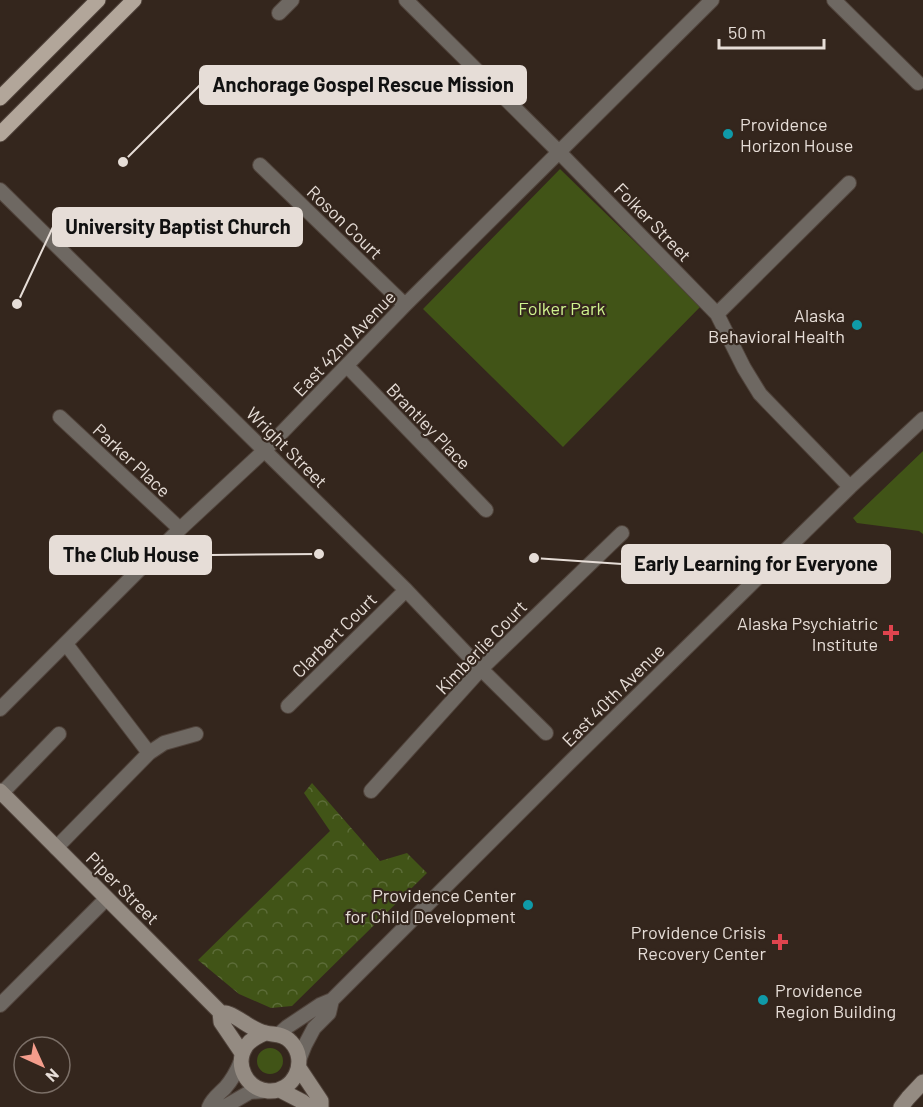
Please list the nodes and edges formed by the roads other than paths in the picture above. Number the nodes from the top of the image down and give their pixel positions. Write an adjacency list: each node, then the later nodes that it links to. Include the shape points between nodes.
1 (98, 0): 9 (main road)
2 (134, 0): 10 (main road)
3 (292, 0): 7 (street)
4 (406, 0): 11 (street, Folker Street)
5 (712, 0): 11 (street, East 42nd Avenue)
6 (834, 0): 8 (street)
7 (279, 13)
8 (918, 83)
9 (0, 98)
10 (0, 134)
11 (559, 152): 15 (street, East 42nd Avenue); 16 (street, Folker Street)
12 (260, 165): 15 (street, Roson Court)
13 (849, 183): 16 (street)
14 (0, 190): 20 (street, Wright Street)
15 (405, 306): 17 (street, East 42nd Avenue)
16 (717, 314): 21 (street, Folker Street, via 760,394)
17 (347, 366): 20 (street, East 42nd Avenue); 22 (street, Brantley Place)
18 (60, 417): 23 (street, Parker Place)
19 (923, 419): 21 (street, East 40th Avenue)
20 (265, 450): 23 (street, East 42nd Avenue); 25 (street, Wright Street)
21 (850, 487): 38 (street, East 40th Avenue)
22 (486, 510)
23 (180, 529): 26 (street, East 42nd Avenue)
24 (622, 533): 27 (street, Kimberlie Court)
25 (406, 590): 27 (street, Wright Street); 28 (street, Clarbert Court)
26 (66, 644): 29 (street, East 42nd Avenue); 33 (street)
27 (481, 669): 30 (street, Wright Street); 34 (street, Kimberlie Court)
28 (288, 706)
29 (0, 709)
30 (546, 733)
31 (59, 734): 35 (street)
32 (196, 734): 33 (street, via 164,742)
33 (149, 753): 36 (street)
34 (371, 791)
35 (1, 792): 36 (street, Piper Street)
36 (56, 848): 37 (street, Piper Street)
37 (106, 899): 39 (street); 40 (street, Piper Street)
38 (332, 1000): 41 (street, East 40th Avenue); 43 (street, East 40th Avenue, via 329,1013 305,1045)
39 (0, 1005)
40 (220, 1012): 41 (street, Piper Street); 42 (street, Piper Street, via 221,1022)
41 (272, 1034): 42 (street, via 251,1040); 43 (street, Piper Street, via 285,1037 295,1047)
42 (242, 1057): 45 (street, Piper Street, via 242,1069 250,1083); 47 (street, via 235,1075)
43 (299, 1064): 46 (street, via 292,1081); 50 (street, Piper Street)
44 (923, 1082): 51 (street)
45 (264, 1090): 46 (street); 48 (street, via 250,1092)
46 (280, 1090): 49 (street)
47 (209, 1107)
48 (224, 1107)
49 (309, 1107)
50 (321, 1107)
51 (901, 1107)

